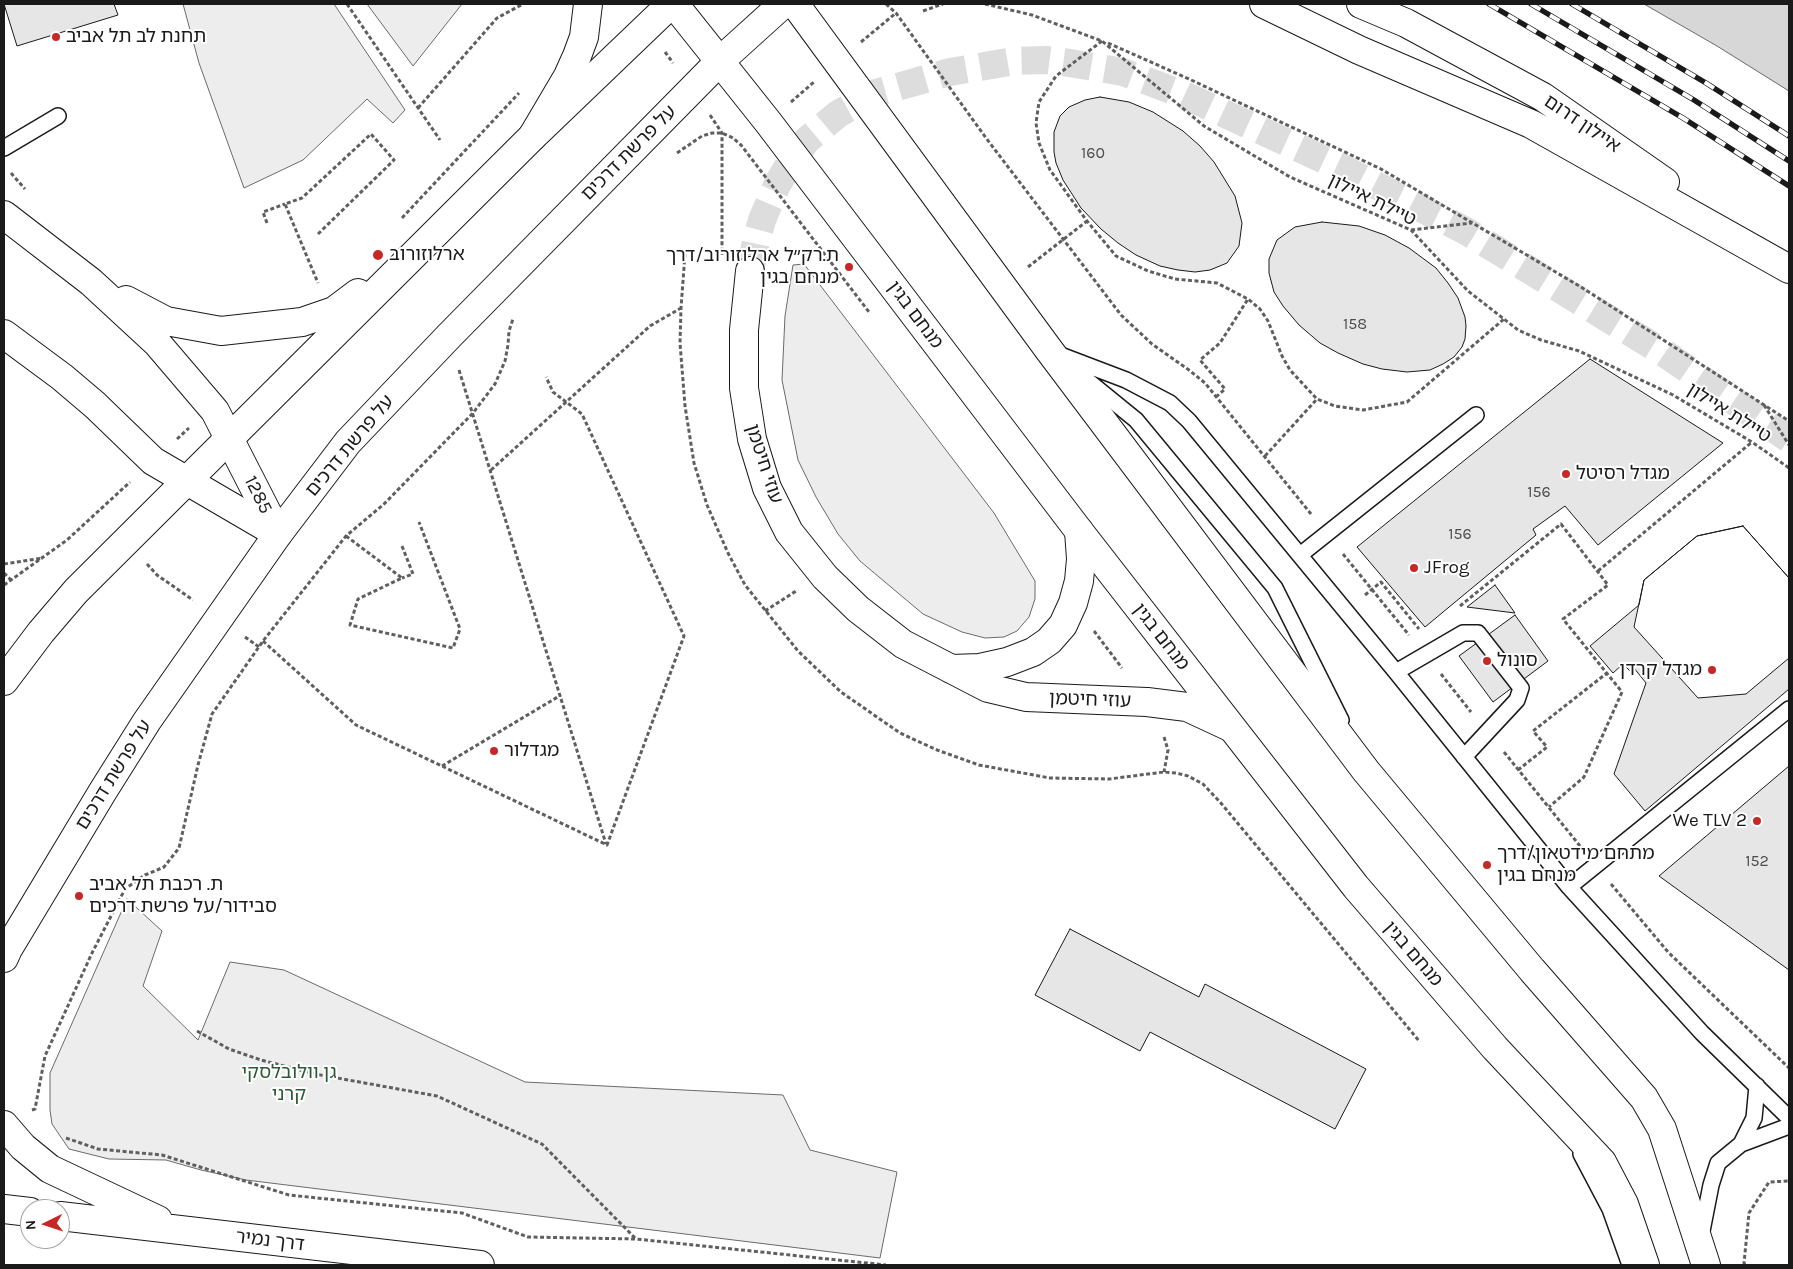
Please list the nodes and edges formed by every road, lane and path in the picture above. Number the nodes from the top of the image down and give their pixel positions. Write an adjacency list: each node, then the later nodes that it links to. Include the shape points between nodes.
1 (347, 4): 15 (path)
2 (523, 4): 15 (path, via 497,18)
3 (588, 4): 17 (main road, via 584,37 577,56)
4 (673, 4): 13 (main road, מנחם בגין); 17 (main road)
5 (783, 4): 13 (main road, על פרשת דרכים)
6 (795, 4): 34 (main road)
7 (943, 4): 11 (path)
8 (985, 4): 12 (path, טיילת איילון, via 1032,15)
9 (1264, 4): 31 (main road, via 1359,50 1531,124)
10 (1361, 4): 31 (main road, איילון דרום, via 1406,23 1543,97)
11 (923, 11)
12 (1102, 40): 24 (path, via 1056,76 1039,102 1036,123 1039,143 1050,170); 26 (path, via 1380,169); 28 (path, טיילת איילון, via 1204,126 1290,177)
13 (720, 61): 40 (main road, על פרשת דרכים); 57 (main road, מנחם בגין)
14 (521, 91): 27 (path)
15 (418, 108): 18 (path)
16 (58, 116): 19 (lane)
17 (532, 137): 30 (main road)
18 (440, 140)
19 (4, 148)
20 (10, 173): 21 (path)
21 (29, 194)
22 (285, 204): 25 (path, via 263,212); 29 (path, via 302,198 371,134 394,160); 35 (path)
23 (4, 214): 33 (main road, 1285)
24 (1087, 221): 34 (path); 36 (path, via 1116,256 1175,279 1217,283)
25 (267, 223)
26 (1472, 223): 28 (path); 46 (path, via 1581,287)
27 (397, 224)
28 (1411, 230): 38 (path, טיילת איילון, via 1468,291)
29 (318, 234)
30 (414, 254): 33 (main road, via 334,311 302,322 221,331 166,321); 49 (main road)
31 (1789, 268)
32 (750, 271): 75 (main road, עוזי חיטמן, via 744,330 744,388 752,439 767,488 785,524 825,577 858,609 903,644)
33 (91, 282): 49 (main road, 1285, via 158,342 214,410)
34 (1002, 286): 41 (main road)
35 (321, 290)
36 (1248, 299): 43 (path, via 1220,343 1200,360 1225,389); 44 (path, via 1268,321 1290,370)
37 (681, 308): 45 (path, via 650,326)
38 (1504, 319): 44 (path, via 1406,402 1363,410 1335,406); 50 (path, טיילת איילון, via 1518,330 1580,351 1673,395)
39 (4, 334): 55 (main road, 1285, via 62,377 153,461)
40 (448, 336): 54 (path); 58 (main road, על פרשת דרכים, via 348,442)
41 (1049, 350): 62 (lane, via 1126,380 1170,403 1195,427); 85 (main road); 85 (lane, via 1136,420 1275,588)
42 (546, 377): 45 (path, via 553,392)
43 (1216, 397)
44 (1317, 398): 52 (path)
45 (566, 402): 54 (path); 88 (path, via 582,414 684,636)
46 (1763, 403): 48 (path); 51 (path)
47 (1476, 415): 62 (lane)
48 (1789, 421)
49 (229, 439): 55 (main road); 58 (main road, 1285)
50 (1752, 442): 53 (path, טיילת איילון); 65 (path)
51 (1789, 445)
52 (1266, 456)
53 (1789, 468)
54 (491, 470): 79 (path)
55 (187, 480): 58 (main road, 1285); 60 (main road)
56 (419, 522): 67 (path, via 460,629 453,648 350,625 358,599)
57 (1079, 531): 75 (main road, עוזי חיטמן, via 1079,581 1063,625 1050,640 1033,652 1007,662 980,668); 81 (main road, מנחם בגין)
58 (278, 534): 72 (main road, על פרשת דרכים)
59 (346, 536): 67 (path)
60 (127, 542): 63 (path, via 99,510); 72 (path, via 157,575); 78 (main road, via 76,591)
61 (402, 546): 67 (path, via 413,574)
62 (1300, 555): 70 (lane)
63 (44, 558): 64 (path); 68 (path)
64 (4, 564)
65 (1598, 571): 71 (path, via 1561,524); 77 (path, via 1608,585 1563,619)
66 (4, 573): 68 (path)
67 (402, 578)
68 (11, 580): 69 (path)
69 (4, 585)
70 (1345, 610): 73 (path, via 1381,582); 76 (lane)
71 (1454, 611)
72 (219, 618): 74 (path); 90 (main road, על פרשת דרכים, via 147,721)
73 (1424, 635)
74 (259, 647): 83 (path, via 263,641 356,725); 95 (path, via 212,714 179,848 164,867 125,889 45,1056 34,1108)
75 (951, 669): 81 (main road, עוזי חיטמן, via 988,688 1026,697 1147,702 1187,707)
76 (1396, 672): 82 (lane); 82 (lane, via 1463,633 1478,632 1521,688 1517,700)
77 (1607, 673): 84 (path, via 1533,730 1547,747); 87 (path, via 1622,692 1584,777)
78 (4, 681)
79 (560, 695): 83 (path); 88 (path)
80 (1789, 709): 89 (lane)
81 (1230, 727): 94 (main road, מנחם בגין, via 1356,887 1495,1048)
82 (1464, 757): 89 (lane)
83 (442, 766): 88 (path)
84 (1518, 770)
85 (1366, 771): 107 (main road, via 1644,1098 1662,1129)
86 (1164, 772): 92 (path, via 1188,776 1203,784)
87 (1549, 807)
88 (607, 845)
89 (1569, 887): 93 (lane, via 1702,1032)
90 (4, 958)
91 (197, 1031): 106 (path, via 229,1049 261,1060 315,1074 437,1096 542,1144)
92 (1420, 1042)
93 (1757, 1086): 96 (lane); 100 (lane, via 1754,1118)
94 (1556, 1112): 110 (lane, via 1589,1166 1610,1209); 111 (main road, מנחם בגין, via 1602,1162 1624,1204)
95 (28, 1113)
96 (1789, 1118)
97 (4, 1125): 105 (main road, via 23,1147 50,1169)
98 (1789, 1126): 100 (lane)
99 (63, 1138): 106 (path, via 98,1149 162,1155 289,1194 462,1213 528,1237)
100 (1741, 1144): 107 (lane, via 1718,1163 1711,1185)
101 (1789, 1181): 112 (path, via 1769,1182 1749,1213)
102 (4, 1209): 103 (main road)
103 (20, 1211)
104 (70, 1217): 105 (main road, דרך נמיר)
105 (177, 1230): 108 (main road, דרך נמיר)
106 (636, 1239): 109 (path)
107 (1702, 1255)
108 (480, 1265)
109 (886, 1265)
110 (1630, 1265)
111 (1646, 1265)
112 (1745, 1265)

